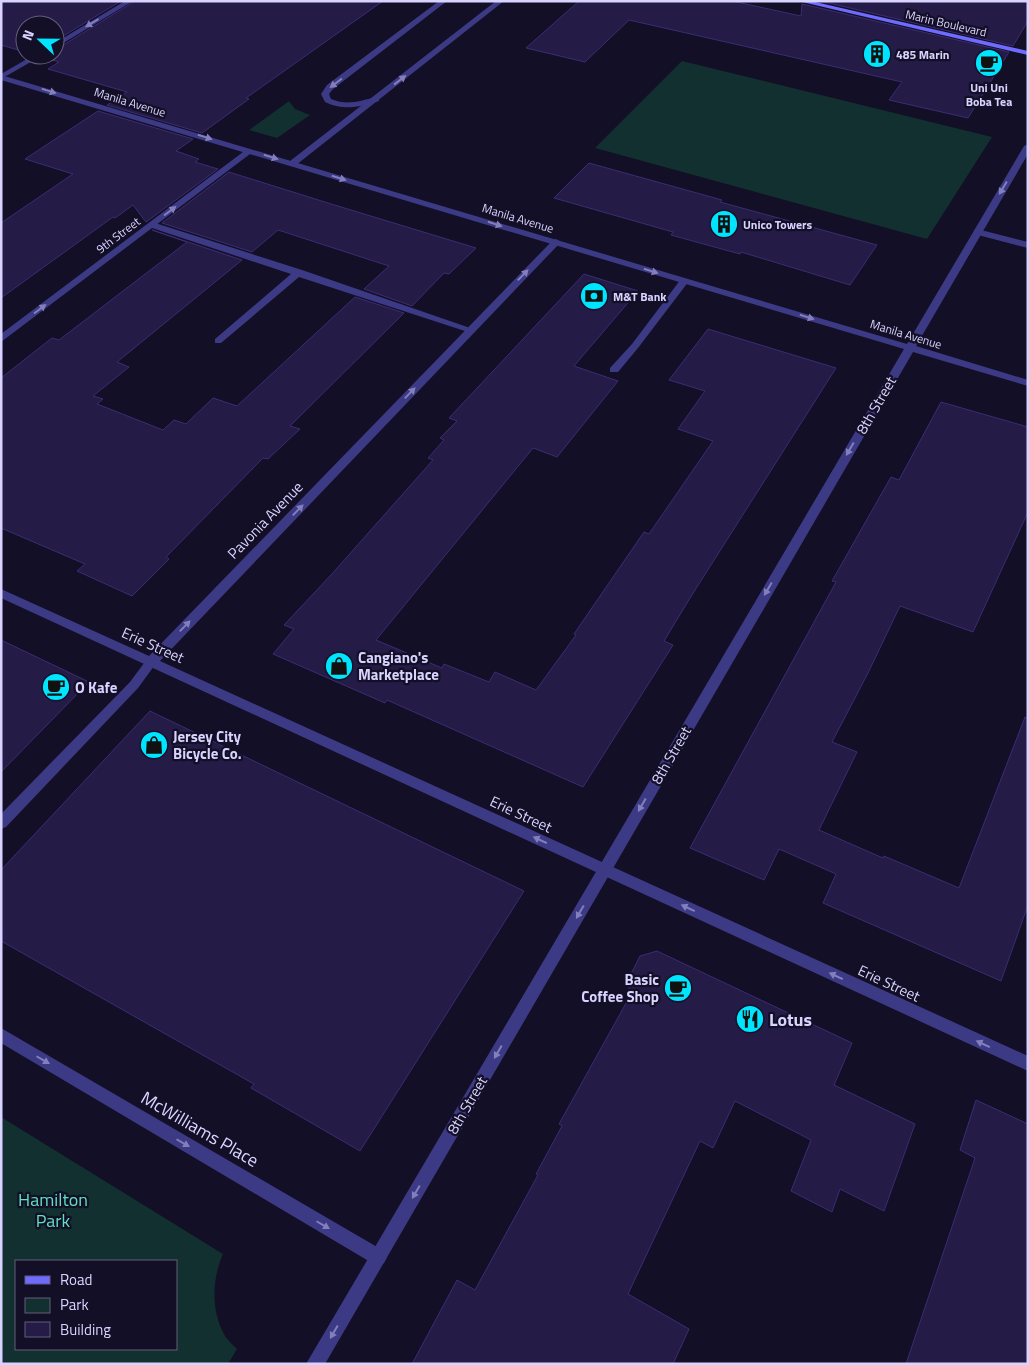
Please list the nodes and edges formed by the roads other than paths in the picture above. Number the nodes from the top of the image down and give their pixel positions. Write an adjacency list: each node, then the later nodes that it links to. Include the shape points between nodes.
1 (130, 1): 5 (street, one-way to 5)
2 (444, 1): 9 (street, one-way to 9, via 325,94 328,100 346,106)
3 (502, 1): 9 (street, one-way to 3)
4 (801, 1): 6 (main road, Marin Boulevard)
5 (65, 40)
6 (1028, 53)
7 (22, 65): 8 (street)
8 (2, 77): 11 (street, Manila Avenue, one-way to 11)
9 (376, 99): 12 (street)
10 (1028, 146): 14 (street, 8th Street, one-way to 14)
11 (250, 151): 12 (street, Manila Avenue, one-way to 12); 13 (street, 9th Street, one-way to 11)
12 (293, 164): 15 (street, Manila Avenue, one-way to 15)
13 (152, 225): 17 (street); 20 (street, 9th Street, one-way to 13)
14 (977, 232): 16 (street); 22 (street, 8th Street)
15 (556, 242): 18 (street, Manila Avenue, one-way to 18); 19 (street, Pavonia Avenue, one-way to 15)
16 (1028, 245)
17 (299, 272): 19 (street); 21 (street)
18 (684, 281): 22 (street, Manila Avenue, one-way to 22); 23 (street)
19 (471, 330): 26 (street, Pavonia Avenue, one-way to 19)
20 (1, 339)
21 (218, 341)
22 (910, 348): 24 (street, Manila Avenue); 28 (street, 8th Street, one-way to 28)
23 (614, 370)
24 (1028, 383)
25 (1, 593): 26 (street, Erie Street)
26 (151, 662): 27 (street, Pavonia Avenue, via 134,685); 28 (street, Erie Street, one-way to 26)
27 (1, 823)
28 (604, 869): 30 (street, Erie Street, one-way to 28); 31 (street, 8th Street, one-way to 31)
29 (1, 1035): 31 (street, McWilliams Place, one-way to 31)
30 (1028, 1064)
31 (378, 1257): 32 (street, 8th Street, one-way to 32)
32 (316, 1364)

